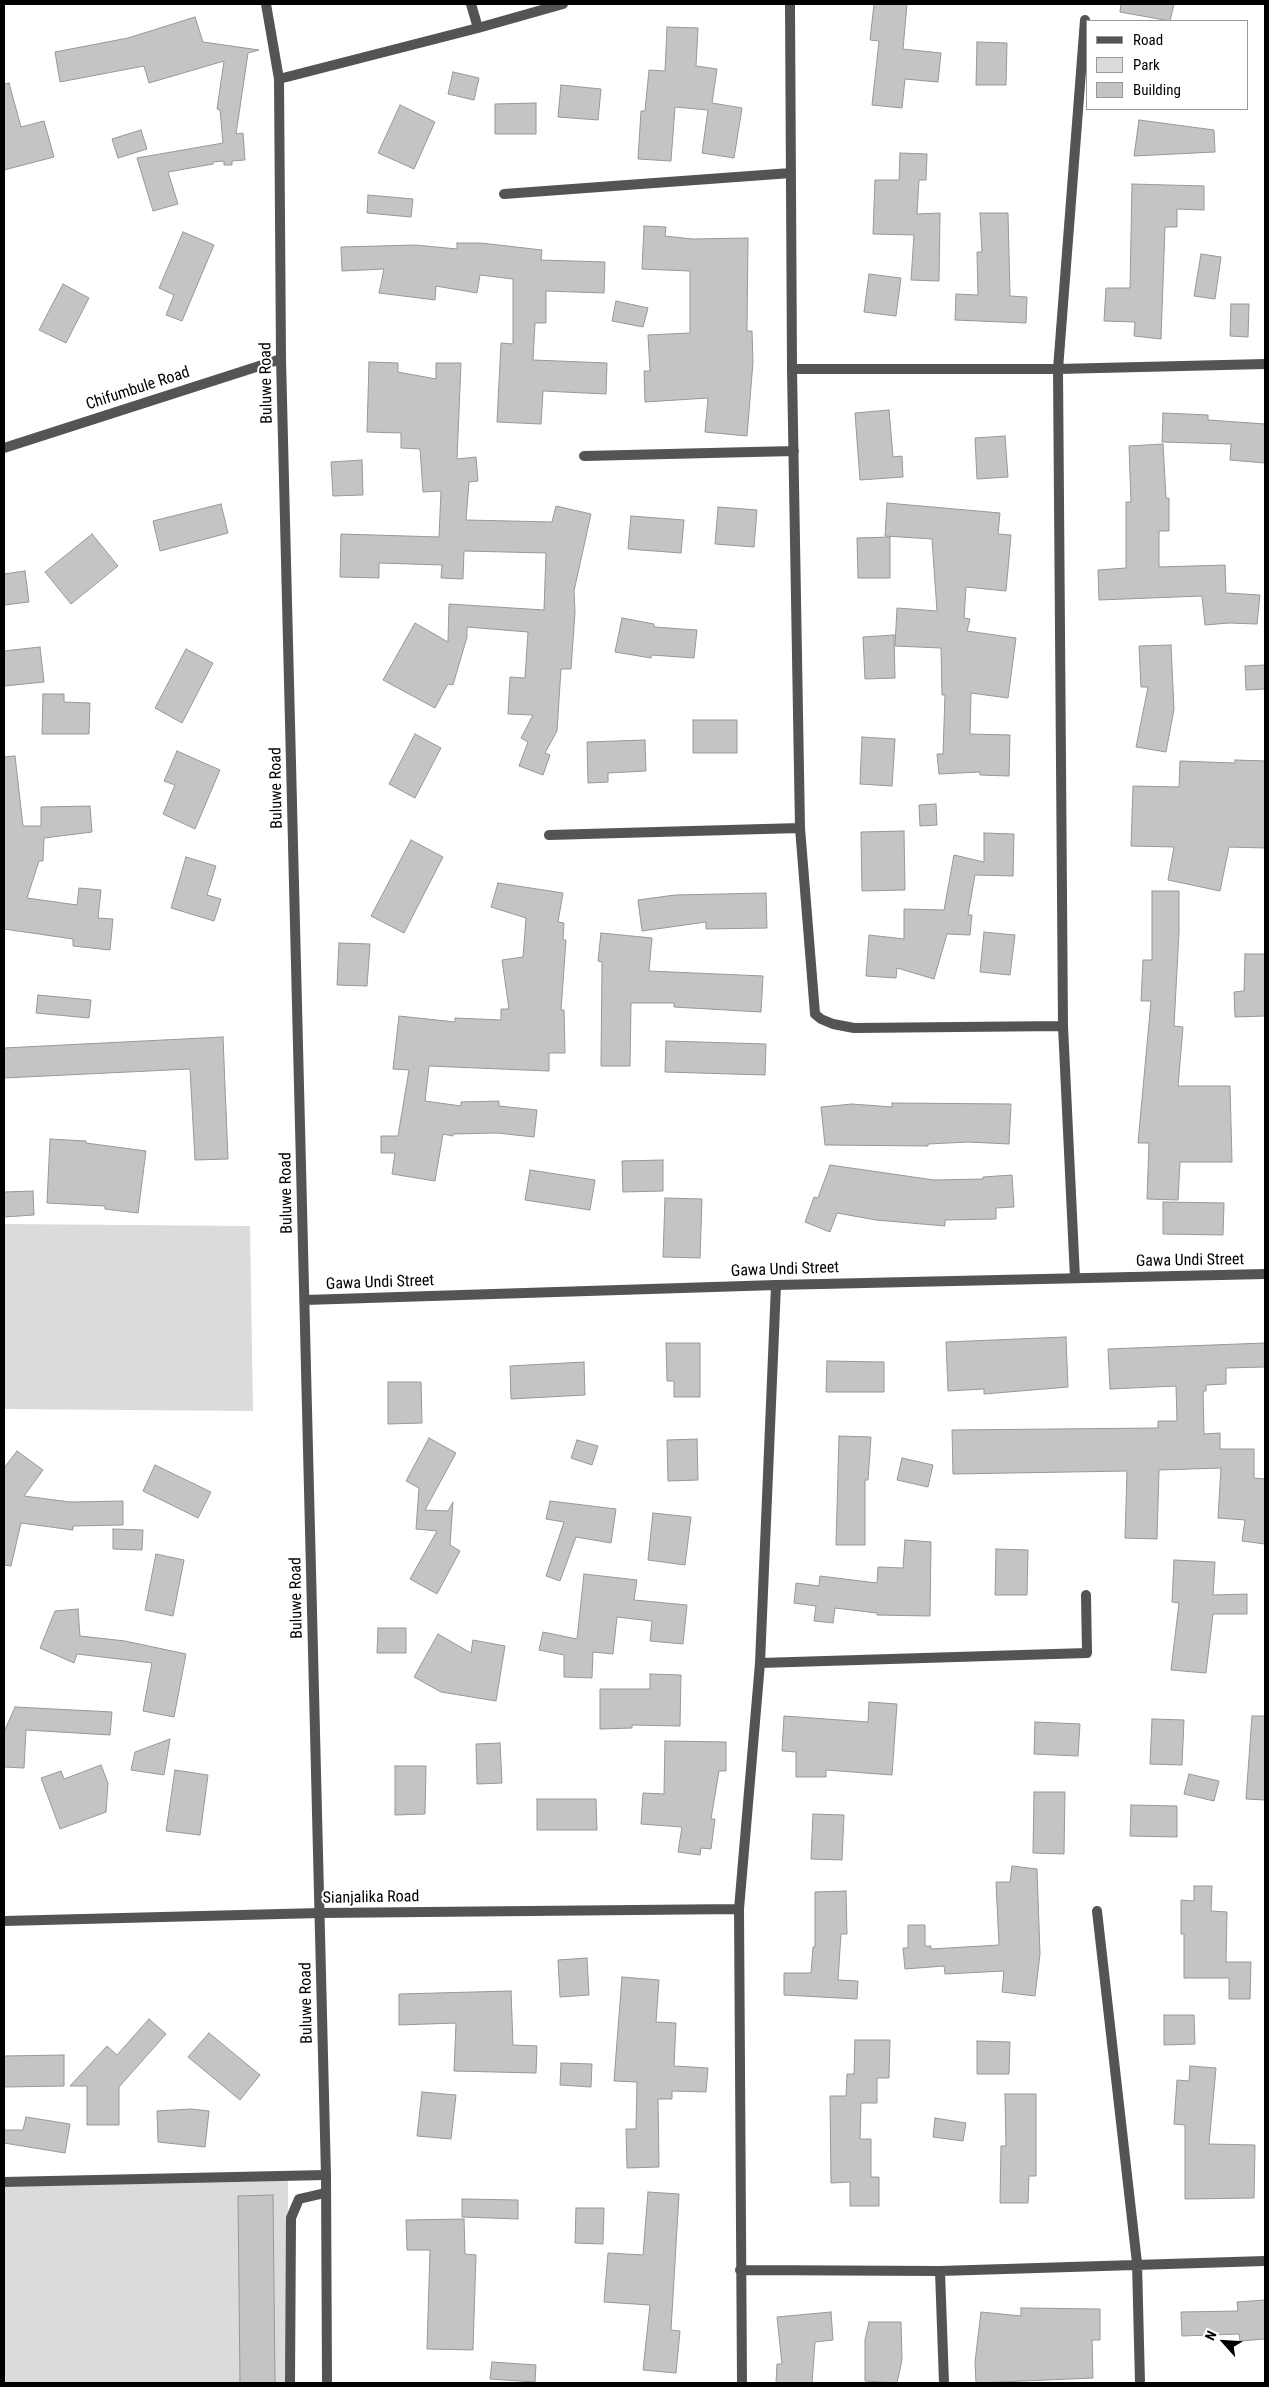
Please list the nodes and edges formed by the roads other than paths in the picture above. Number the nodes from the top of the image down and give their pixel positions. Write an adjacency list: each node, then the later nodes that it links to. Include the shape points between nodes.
1 (266, 4): 7 (street, Buluwe Road)
2 (471, 4): 6 (street)
3 (563, 4): 6 (street)
4 (790, 4): 8 (street)
5 (1084, 20): 13 (street)
6 (478, 28): 7 (street)
7 (279, 79): 10 (street, Buluwe Road)
8 (791, 173): 9 (street); 12 (street)
9 (504, 194)
10 (281, 359): 14 (street, Chifumbule Road); 23 (street, Buluwe Road)
11 (1265, 364): 13 (street)
12 (792, 369): 13 (street); 15 (street)
13 (1058, 369): 19 (street)
14 (4, 448)
15 (794, 452): 16 (street); 17 (street)
16 (584, 456)
17 (800, 828): 18 (street); 19 (street, via 818,1018 854,1028)
18 (549, 835)
19 (1063, 1026): 21 (street)
20 (1265, 1274): 21 (street, Gawa Undi Street)
21 (1075, 1278): 22 (street, Gawa Undi Street)
22 (776, 1285): 23 (street, Gawa Undi Street); 25 (street)
23 (305, 1300): 28 (street, Buluwe Road)
24 (1086, 1596): 25 (street, via 1087,1653)
25 (760, 1663): 26 (street)
26 (739, 1909): 28 (street, Sianjalika Road); 35 (street)
27 (1097, 1911): 34 (street)
28 (320, 1913): 29 (street, Sianjalika Road); 30 (street, Buluwe Road)
29 (4, 1921)
30 (326, 2175): 31 (street); 32 (street, Buluwe Road)
31 (4, 2182)
32 (325, 2194): 37 (street, via 299,2199 291,2218); 38 (street, Buluwe Road)
33 (1265, 2261): 34 (street)
34 (1137, 2263): 36 (street); 41 (street)
35 (740, 2270): 36 (street); 39 (street)
36 (940, 2271): 40 (street)
37 (290, 2383)
38 (327, 2383)
39 (742, 2383)
40 (944, 2383)
41 (1140, 2383)

